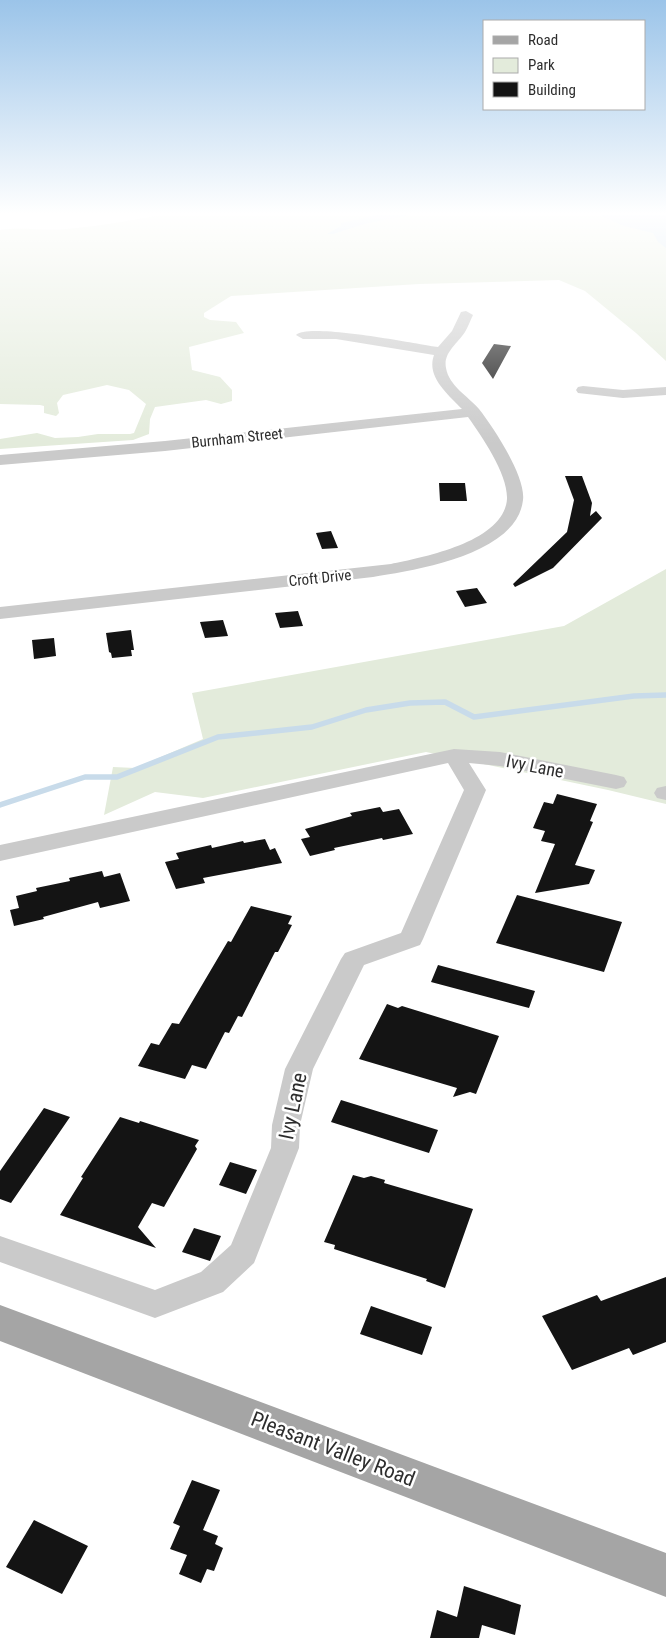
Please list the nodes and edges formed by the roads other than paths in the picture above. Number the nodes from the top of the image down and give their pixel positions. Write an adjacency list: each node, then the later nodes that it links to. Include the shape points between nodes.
1 (466, 315): 3 (street, via 456,335)
2 (303, 335): 3 (street, via 336,335)
3 (441, 352): 6 (street, Croft Drive, via 439,367 443,376)
4 (583, 390): 5 (street, via 622,394)
5 (666, 391)
6 (473, 412): 7 (street, Burnham Street); 8 (street, Croft Drive, via 511,476 515,500 506,523 477,545 434,562 373,572)
7 (0, 460)
8 (0, 613)
9 (454, 755): 10 (street, Ivy Lane, via 500,759); 11 (street, Ivy Lane); 12 (street, Ivy Lane, via 475,790 411,939 354,959 338,991 300,1069 286,1125 284,1148 243,1254 212,1282 155,1304)
10 (616, 782)
11 (0, 853)
12 (0, 1249)
13 (0, 1323): 14 (main road, Pleasant Valley Road)
14 (666, 1575)

